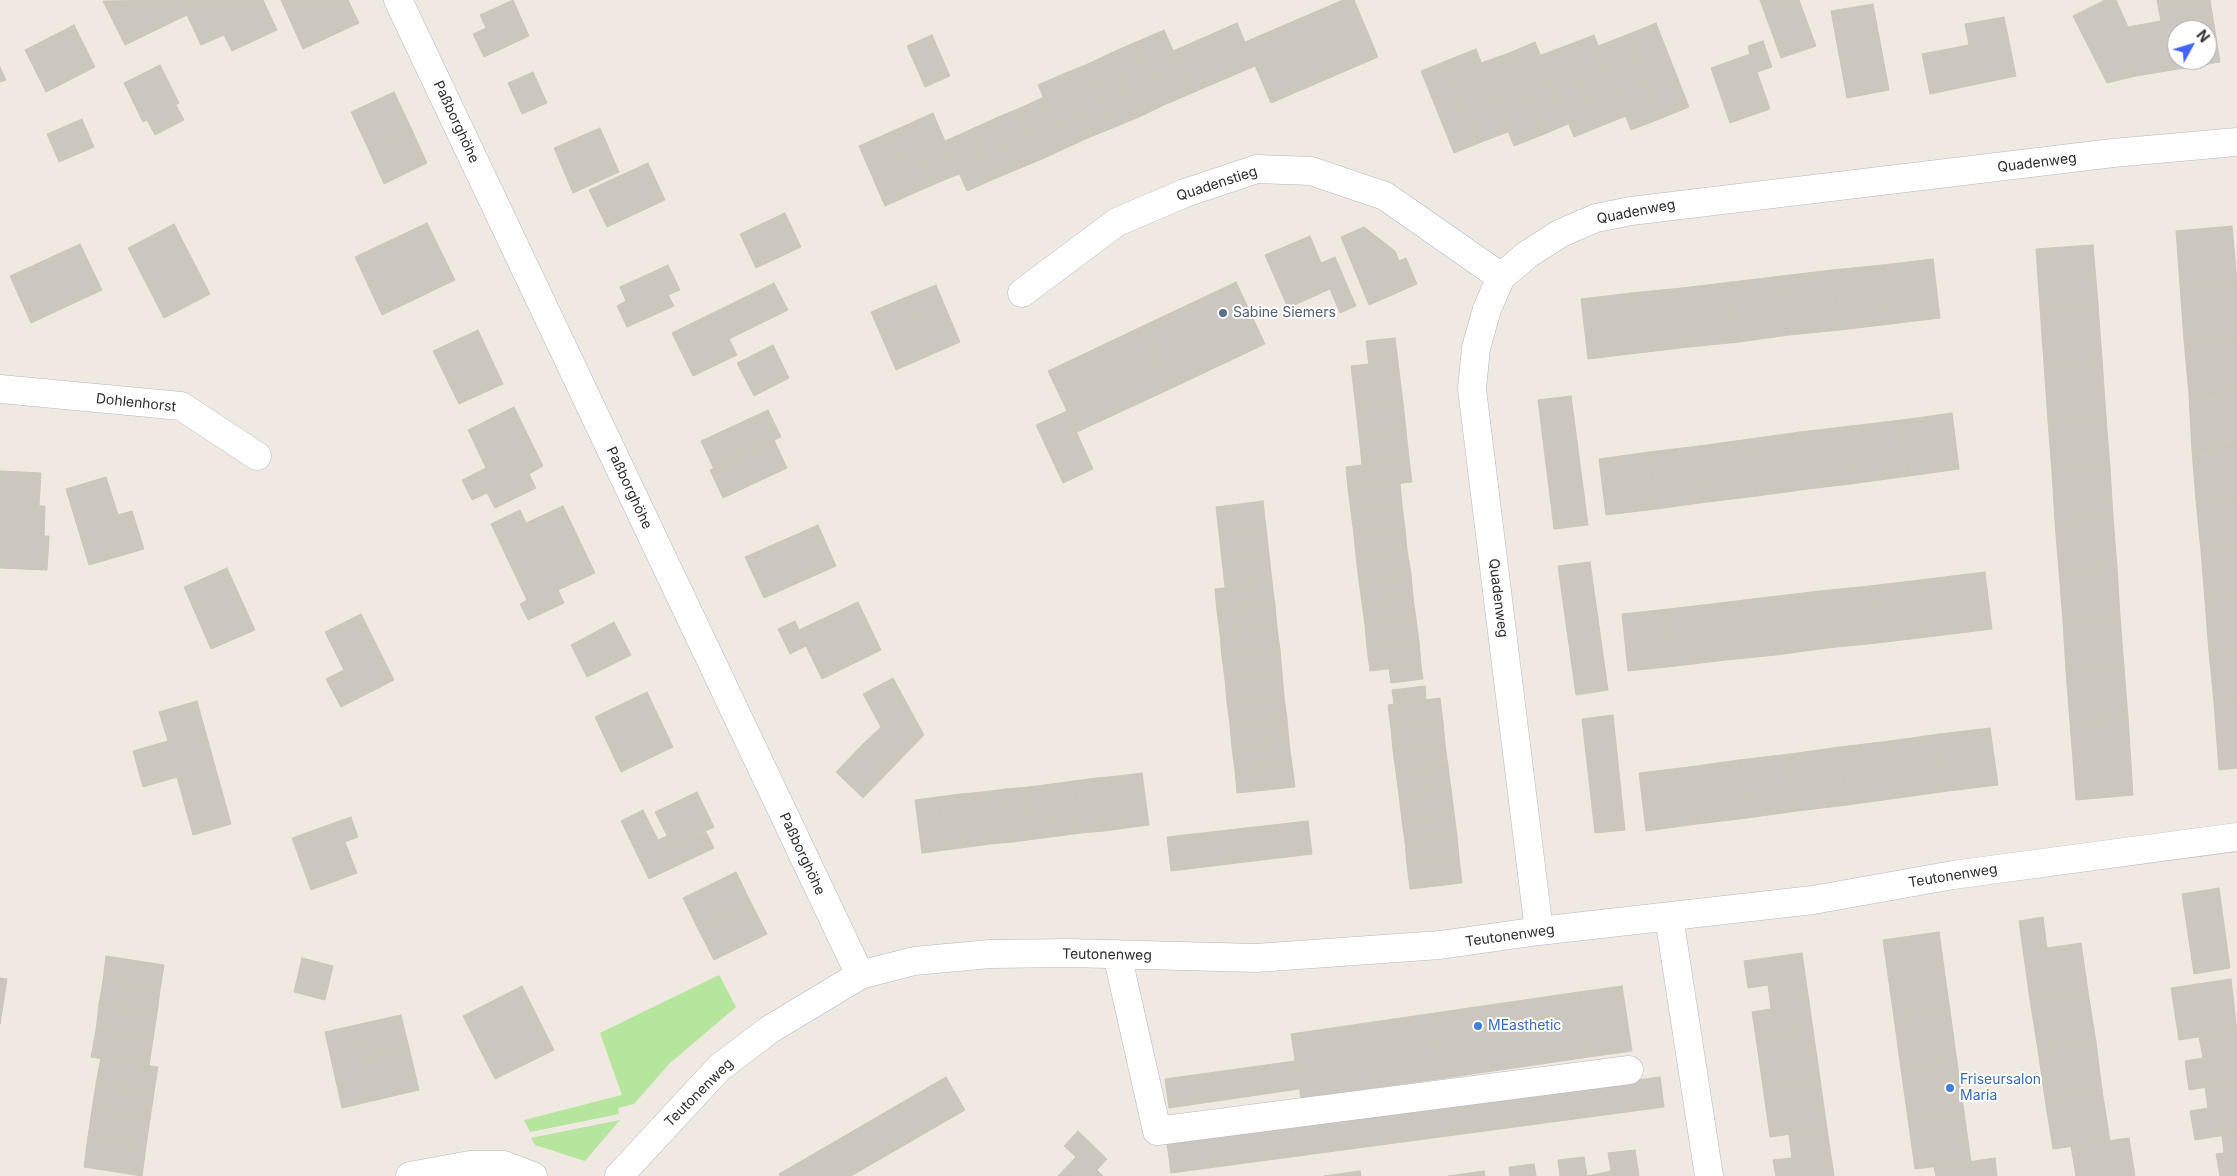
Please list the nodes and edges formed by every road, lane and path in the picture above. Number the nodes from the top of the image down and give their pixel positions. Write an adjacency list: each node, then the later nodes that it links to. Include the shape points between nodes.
1 (398, 0): 11 (street, Paßborghöhe)
2 (2237, 142): 3 (street, Quadenweg, via 2113,153 1631,211 1596,218 1561,233 1528,254)
3 (1501, 277): 4 (street, Quadenstieg, via 1385,196 1311,170 1257,169 1185,193 1117,222); 9 (street, Quadenweg, via 1476,348 1472,388)
4 (1022, 292)
5 (0, 390): 6 (street, Dohlenhorst, via 181,406)
6 (257, 456)
7 (2237, 837): 8 (street, Teutonenweg, via 1954,875 1813,900)
8 (1669, 917): 9 (street, Teutonenweg); 16 (street)
9 (1539, 931): 10 (street, Teutonenweg, via 1341,954 1256,958)
10 (1117, 954): 11 (street, Teutonenweg, via 990,954 914,961); 12 (street, via 1157,1131)
11 (860, 975): 15 (street, Teutonenweg, via 769,1030 719,1068)
12 (1630, 1070)
13 (410, 1176): 14 (street, via 470,1164 504,1165)
14 (533, 1176)
15 (619, 1176)
16 (1709, 1176)

